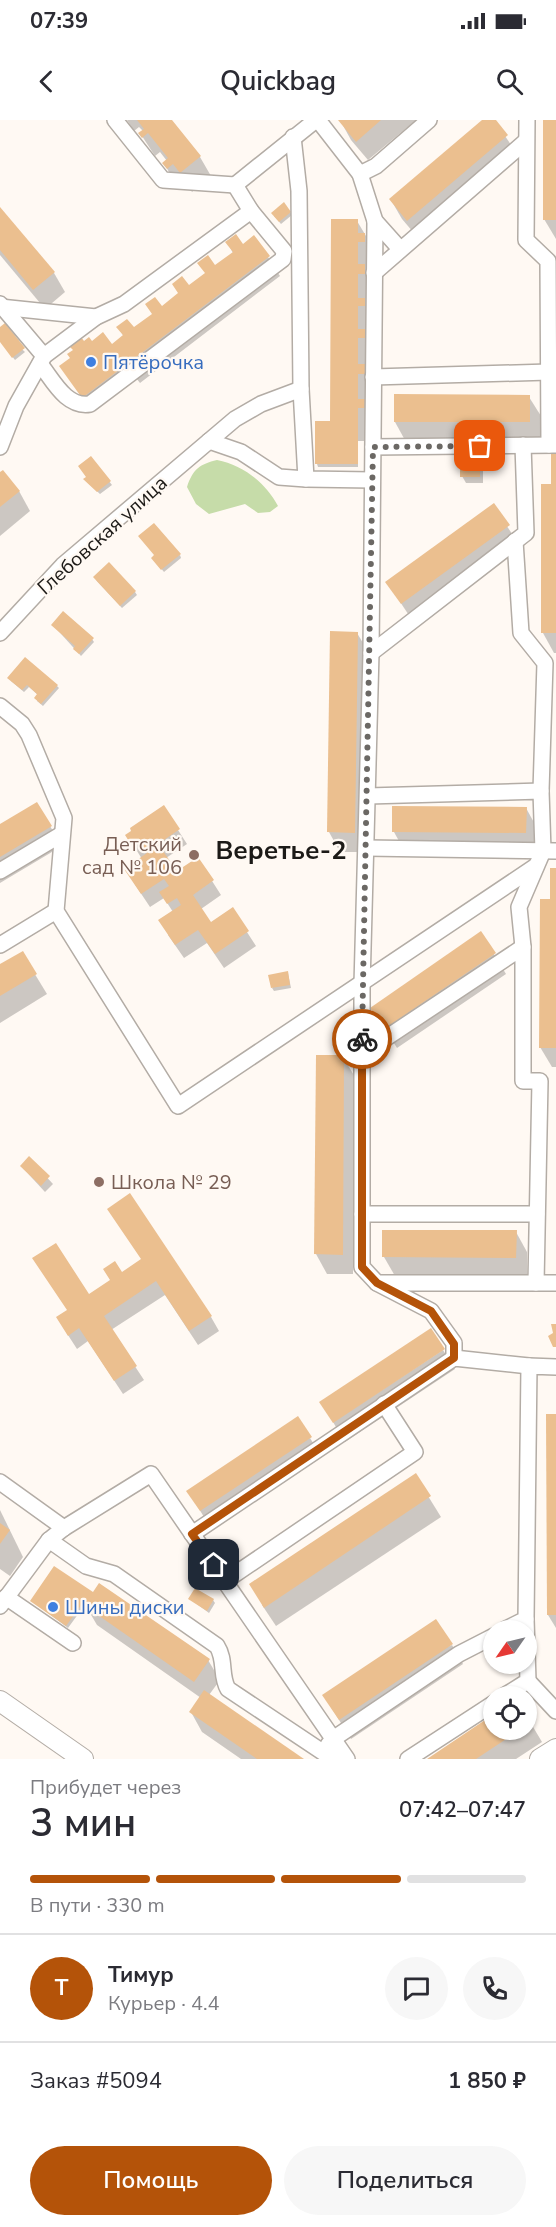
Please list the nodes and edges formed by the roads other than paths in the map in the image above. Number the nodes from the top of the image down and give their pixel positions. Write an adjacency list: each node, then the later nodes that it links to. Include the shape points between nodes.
1 (115, 120): 8 (street, via 163,180)
2 (317, 120): 5 (street); 7 (street)
3 (429, 120): 7 (street, via 376,166)
4 (527, 120): 6 (street)
5 (293, 137): 8 (street); 18 (street, via 299,191)
6 (526, 141): 11 (street); 16 (street, via 526,240 548,261)
7 (360, 174): 10 (street)
8 (235, 185): 9 (street)
9 (251, 212): 14 (street, via 124,304); 15 (street, via 284,251 283,259 90,404 68,399)
10 (375, 221): 11 (street); 12 (street)
11 (400, 249): 12 (street)
12 (374, 273): 17 (street)
13 (1, 306): 14 (street); 15 (street)
14 (96, 317): 15 (street)
15 (42, 360): 22 (street, via 16,406)
16 (549, 372): 17 (street); 21 (street)
17 (373, 377): 23 (street)
18 (301, 389): 19 (street, Глебовская улица, via 249,411); 24 (street)
19 (209, 441): 24 (street, via 241,452 279,477); 27 (street, Глебовская улица, via 63,565)
20 (523, 445): 21 (street); 23 (street); 26 (street, via 526,533)
21 (553, 445)
22 (0, 447)
23 (373, 447): 25 (street)
24 (306, 479): 25 (street)
25 (372, 480): 28 (street)
26 (515, 541): 28 (street); 30 (street, via 521,633 545,663)
27 (0, 633)
28 (371, 653): 31 (street)
29 (0, 706): 32 (street, via 29,735 64,818)
30 (541, 791): 31 (street); 34 (street)
31 (368, 796): 33 (street)
32 (62, 834): 36 (street); 37 (street)
33 (368, 848): 34 (street); 40 (street)
34 (549, 851): 35 (street)
35 (536, 866): 39 (street, via 519,907); 40 (street)
36 (0, 871)
37 (56, 911): 38 (street); 40 (street, via 177,1106)
38 (0, 945)
39 (523, 947): 41 (street); 43 (street, via 523,1081 540,1081)
40 (362, 985): 41 (street)
41 (362, 1054): 42 (street)
42 (362, 1214): 43 (street); 44 (street, via 362,1267)
43 (537, 1214): 45 (street)
44 (377, 1283): 45 (street); 47 (street, via 431,1311 454,1344)
45 (536, 1283): 46 (street)
46 (556, 1283)
47 (454, 1358): 48 (street); 50 (street)
48 (529, 1366): 49 (street); 57 (street)
49 (556, 1367)
50 (384, 1404): 53 (street); 55 (street, via 415,1452)
51 (0, 1482): 52 (street)
52 (64, 1528): 53 (street, via 151,1474); 54 (street)
53 (192, 1534): 55 (street)
54 (49, 1540): 56 (street); 67 (street, via 86,1566 114,1574 218,1646 228,1689)
55 (225, 1581): 65 (street)
56 (3, 1602): 59 (street)
57 (526, 1619): 60 (street)
58 (483, 1642): 65 (street)
59 (73, 1643)
60 (528, 1681): 61 (street); 64 (street)
61 (520, 1686)
62 (0, 1701): 68 (main road)
63 (483, 1710): 70 (street)
64 (556, 1711)
65 (333, 1739): 67 (street); 69 (street)
66 (556, 1749): 71 (main road)
67 (328, 1756)
68 (83, 1759)
69 (347, 1759)
70 (408, 1759)
71 (540, 1759)

